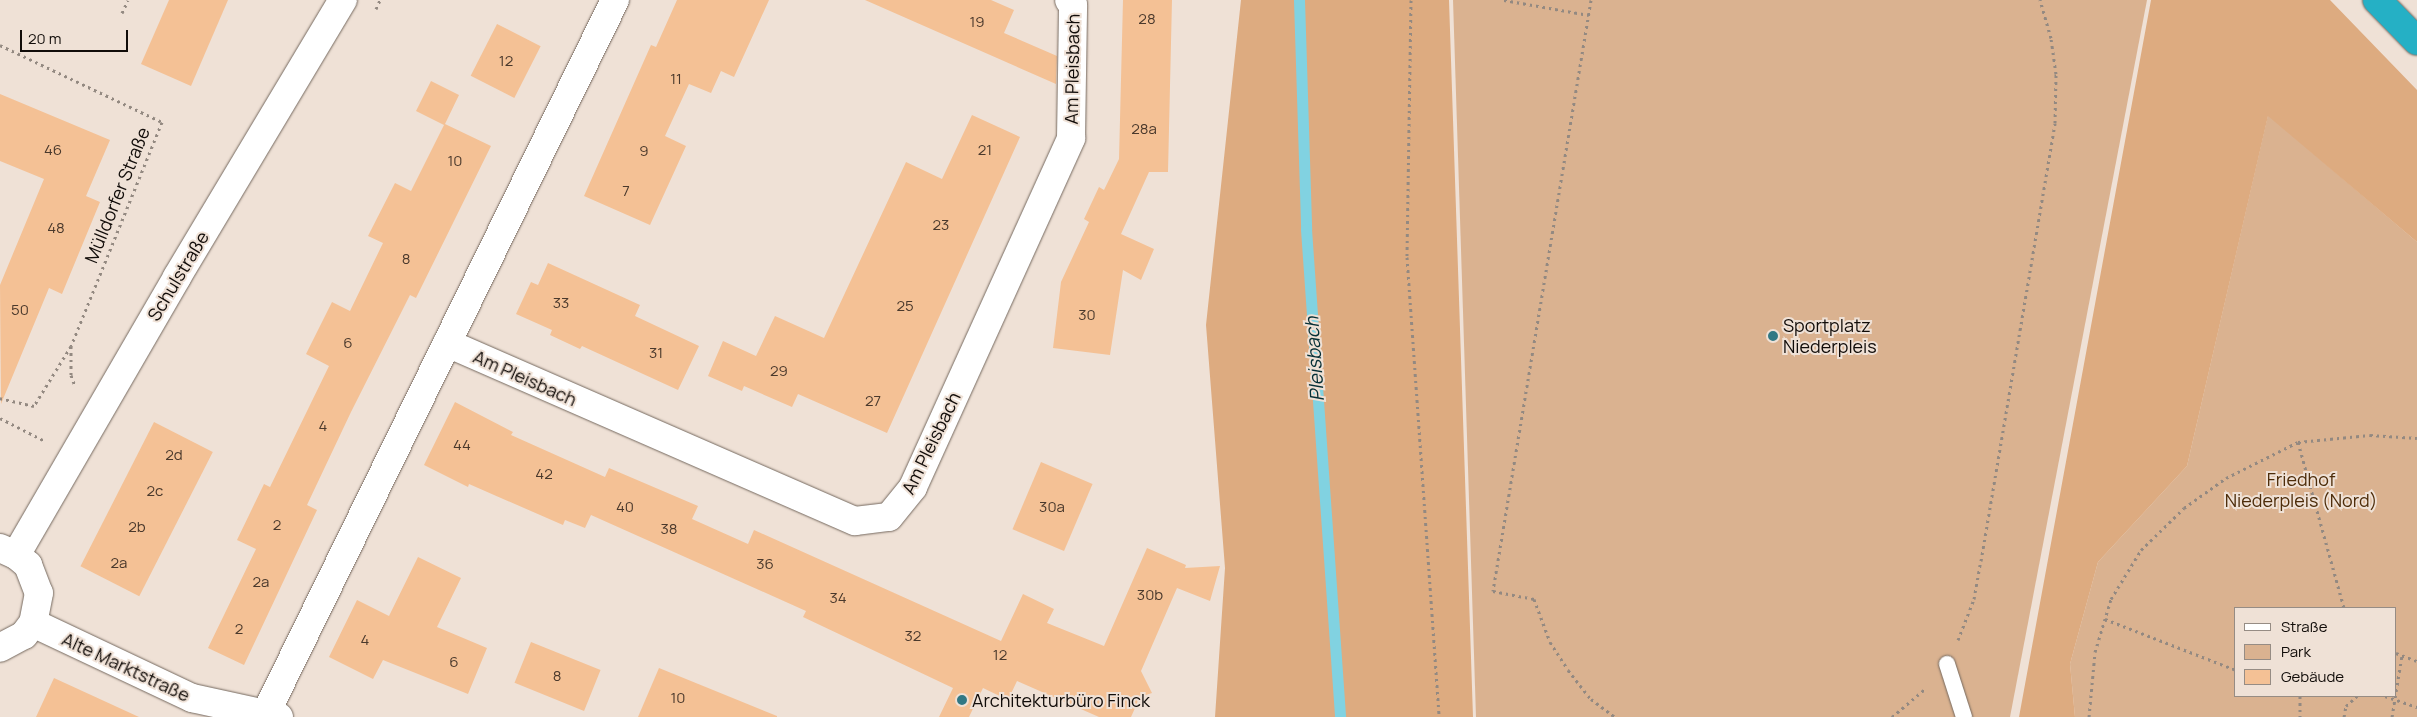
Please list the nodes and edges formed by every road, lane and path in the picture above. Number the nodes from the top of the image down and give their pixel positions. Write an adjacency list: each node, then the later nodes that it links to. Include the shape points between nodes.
1 (128, 0): 10 (path)
2 (343, 0): 19 (street, Schulstraße, via 177,277)
3 (615, 0): 14 (street)
4 (1069, 0): 14 (street, Am Pleisbach, via 1073,4 1071,138 914,487 889,517 855,521)
5 (1411, 0): 37 (path, via 1407,257)
6 (1504, 0): 11 (path)
7 (1591, 0): 11 (path)
8 (2040, 0): 28 (path, via 2052,38 2055,123 1982,561 1974,599)
9 (2377, 0): 12 (highway)
10 (122, 13)
11 (1589, 15): 38 (path, via 1493,591 1534,599 1550,642 1568,670 1591,699)
12 (2417, 41)
13 (0, 45): 15 (path, Mülldorfer Straße, via 162,122 71,346 34,406)
14 (447, 344): 36 (street)
15 (0, 398)
16 (0, 418): 19 (path)
17 (2417, 438): 18 (path, via 2370,435)
18 (2298, 442): 21 (path); 22 (path, via 2226,478 2184,508 2141,550 2111,599)
19 (75, 456): 20 (street, Schulstraße)
20 (8, 552): 23 (street, via 32,572 40,593)
21 (2344, 607)
22 (2105, 619): 29 (path); 41 (path, via 2095,652)
23 (33, 623): 24 (street, via 24,635); 36 (street, Alte Marktstraße, via 192,698)
24 (0, 648)
25 (2397, 653): 26 (path)
26 (2402, 655): 27 (path); 30 (path)
27 (2417, 660)
28 (1947, 664): 39 (path); 40 (lane)
29 (2234, 669)
30 (2397, 686)
31 (2300, 697): 42 (path)
32 (2356, 697): 43 (path, via 2346,706)
33 (2390, 697): 34 (path)
34 (2395, 698): 35 (path); 44 (path)
35 (2417, 707)
36 (272, 716)
37 (1439, 717)
38 (1615, 717)
39 (1892, 717)
40 (1964, 717)
41 (2089, 717)
42 (2300, 717)
43 (2344, 717)
44 (2392, 717)

